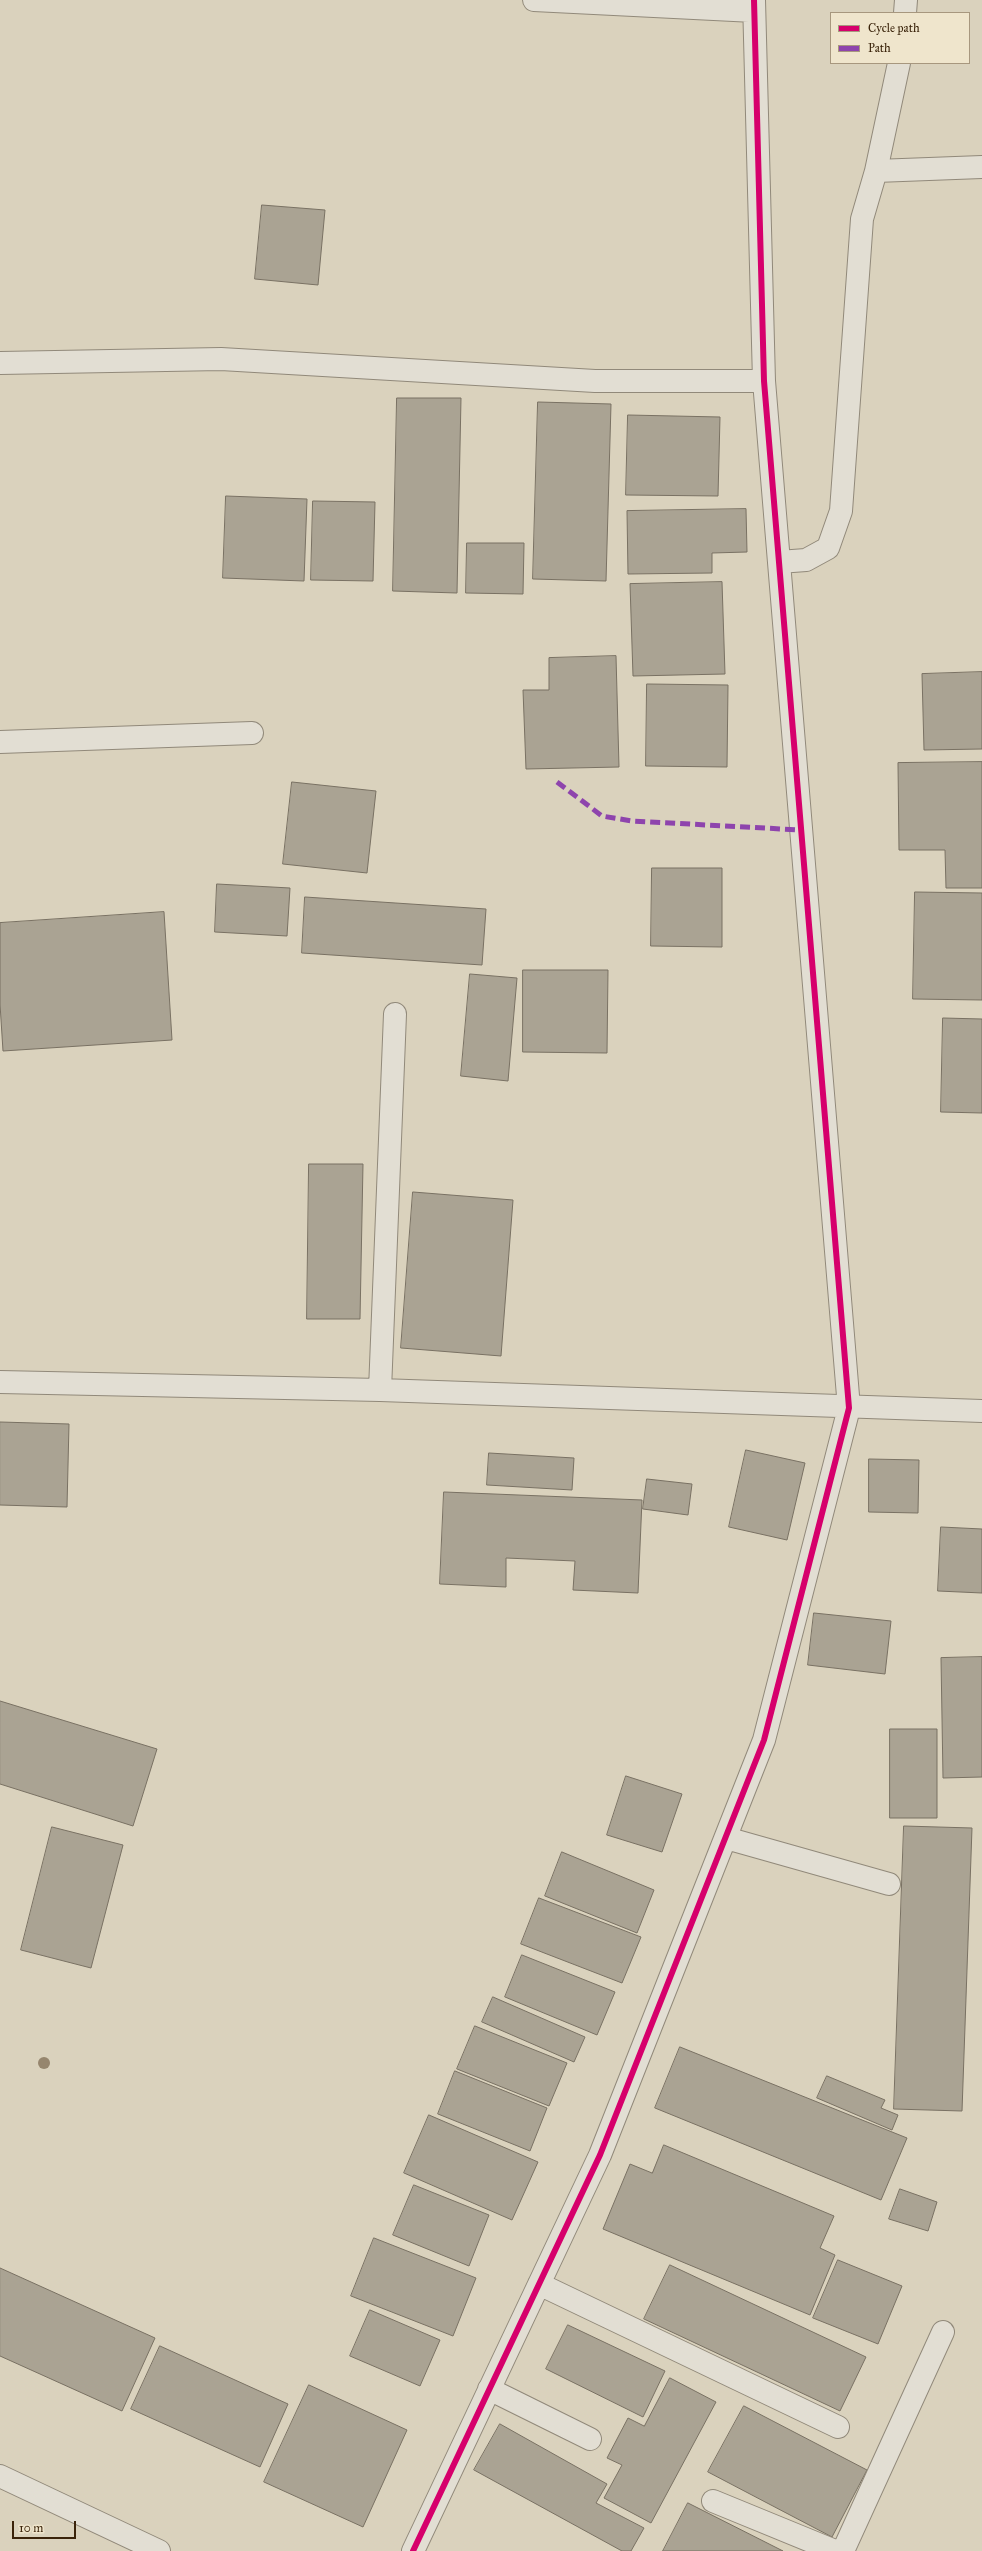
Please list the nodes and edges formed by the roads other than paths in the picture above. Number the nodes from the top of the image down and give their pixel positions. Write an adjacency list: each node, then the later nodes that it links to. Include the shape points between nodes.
1 (534, 0): 3 (street)
2 (906, 0): 4 (street)
3 (754, 6): 9 (street)
4 (905, 12)
5 (899, 64): 7 (street)
6 (982, 168): 7 (street)
7 (876, 172): 10 (street, via 862,219 841,512 828,548 806,560)
8 (0, 363): 9 (street, via 221,360 595,381)
9 (764, 381): 10 (street)
10 (779, 562): 16 (street)
11 (252, 733): 12 (street)
12 (0, 742)
13 (395, 1014): 15 (street)
14 (0, 1382): 15 (street)
15 (380, 1390): 16 (street)
16 (849, 1408): 17 (street); 18 (street, via 764,1740)
17 (982, 1411)
18 (726, 1838): 19 (street); 20 (street, via 600,2155)
19 (890, 1884)
20 (539, 2284): 22 (street); 23 (street)
21 (943, 2332): 30 (street)
22 (489, 2389): 24 (street); 28 (street)
23 (838, 2427)
24 (590, 2439)
25 (0, 2476): 27 (street)
26 (713, 2501): 29 (street)
27 (159, 2551)
28 (413, 2551)
29 (835, 2551)
30 (843, 2551)

